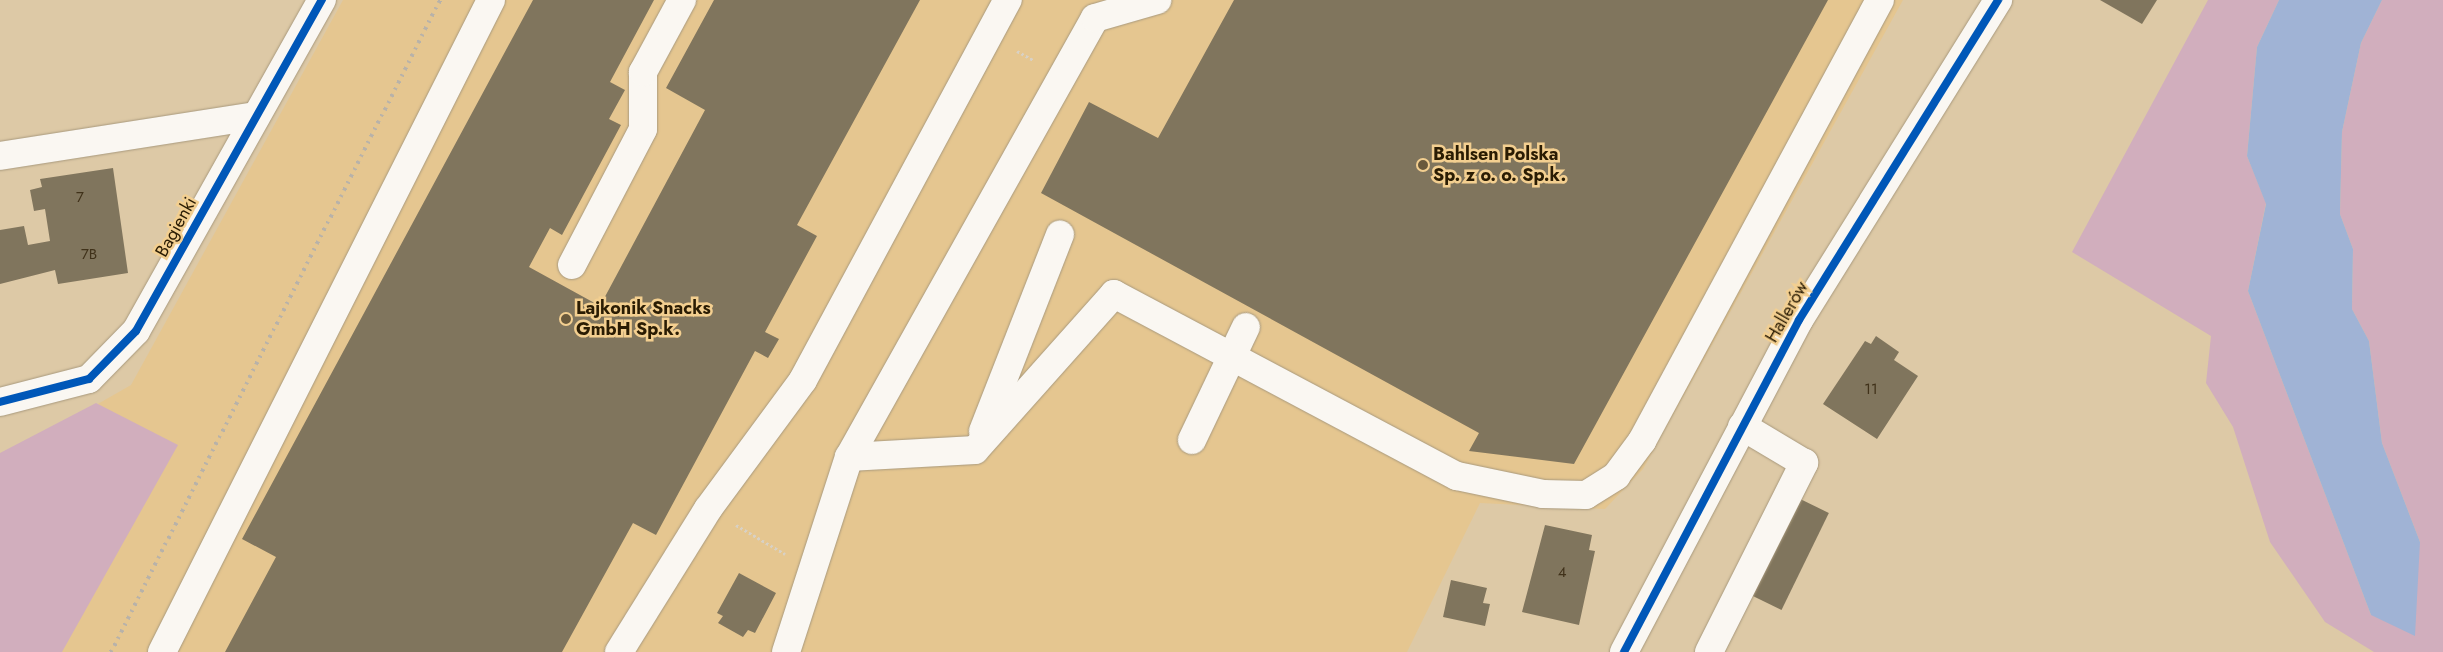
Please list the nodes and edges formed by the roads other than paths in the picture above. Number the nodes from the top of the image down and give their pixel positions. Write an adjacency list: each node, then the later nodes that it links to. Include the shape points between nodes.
1 (322, 0): 8 (street, Bagienki)
2 (491, 0): 19 (street)
3 (682, 0): 11 (street, via 643,72 643,129)
4 (1008, 0): 20 (street, via 803,380 708,509)
5 (1157, 0): 18 (street, via 1095,18)
6 (1880, 0): 13 (street, via 1642,441 1616,476 1586,495 1543,494 1457,476)
7 (1998, 0): 15 (street, Hallerów, via 1799,320)
8 (256, 116): 9 (street); 14 (street, Bagienki, via 136,331 89,379)
9 (0, 156)
10 (1060, 235): 17 (street)
11 (572, 265)
12 (1246, 327): 13 (street)
13 (1232, 357): 16 (street); 17 (street, via 1114,294)
14 (0, 402)
15 (1742, 426): 22 (street, Hallerów); 23 (street, via 1804,463)
16 (1192, 440)
17 (976, 450): 18 (street)
18 (849, 457): 21 (street)
19 (162, 652)
20 (619, 652)
21 (786, 652)
22 (1624, 652)
23 (1709, 652)

